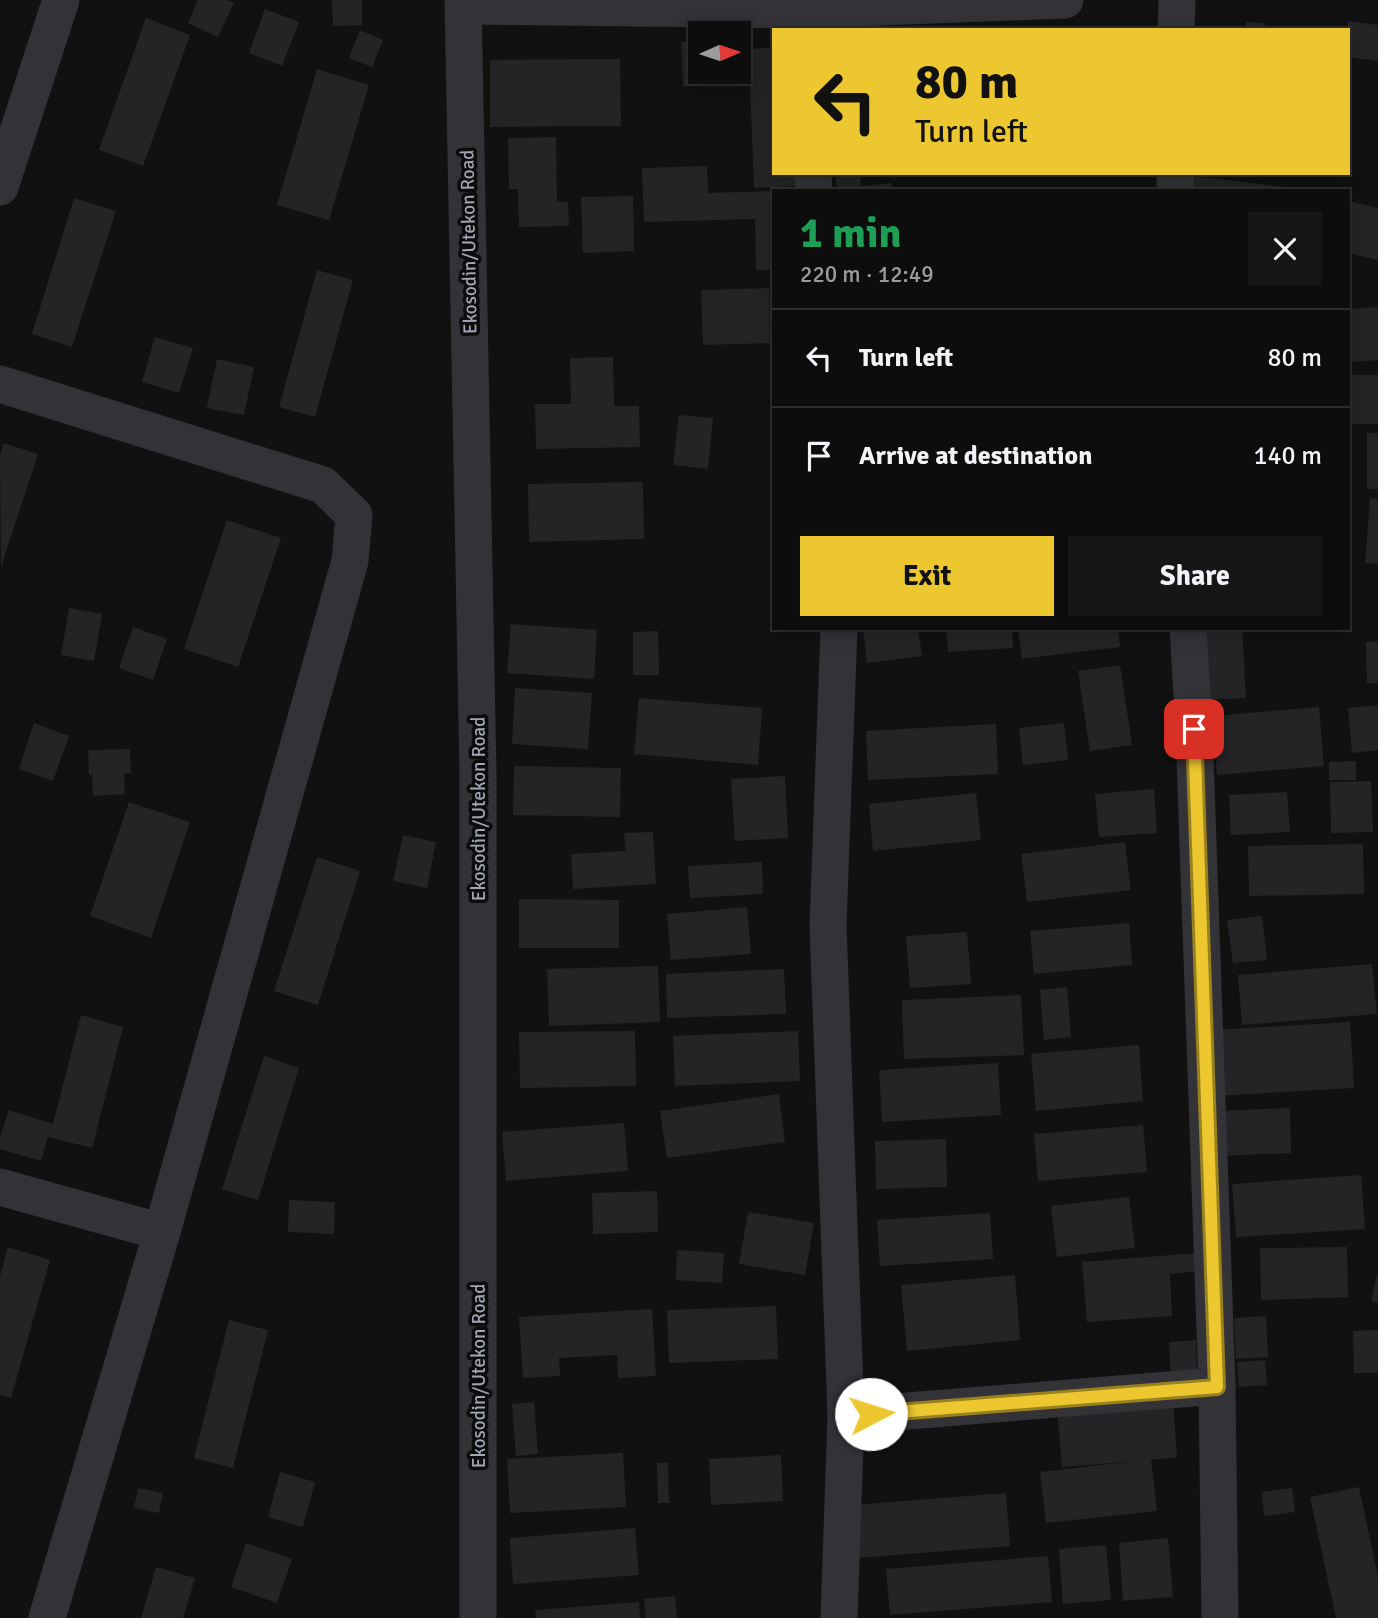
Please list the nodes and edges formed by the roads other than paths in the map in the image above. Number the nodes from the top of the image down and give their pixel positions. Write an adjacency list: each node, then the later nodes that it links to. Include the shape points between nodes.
1 (61, 0): 7 (street)
2 (1065, 0): 5 (street)
3 (1177, 0): 6 (street)
4 (463, 3): 5 (street); 16 (street, Ekosodin/Utekon Road, via 478,773)
5 (804, 13)
6 (1176, 28)
7 (0, 187)
8 (0, 384): 12 (street, via 323,485 354,515 350,561)
9 (839, 630): 14 (street, via 828,925)
10 (1188, 630): 13 (street)
11 (0, 1187): 12 (street)
12 (162, 1232): 15 (street)
13 (1217, 1387): 14 (street); 18 (street)
14 (846, 1416): 17 (street)
15 (47, 1618)
16 (478, 1618)
17 (839, 1618)
18 (1220, 1618)

